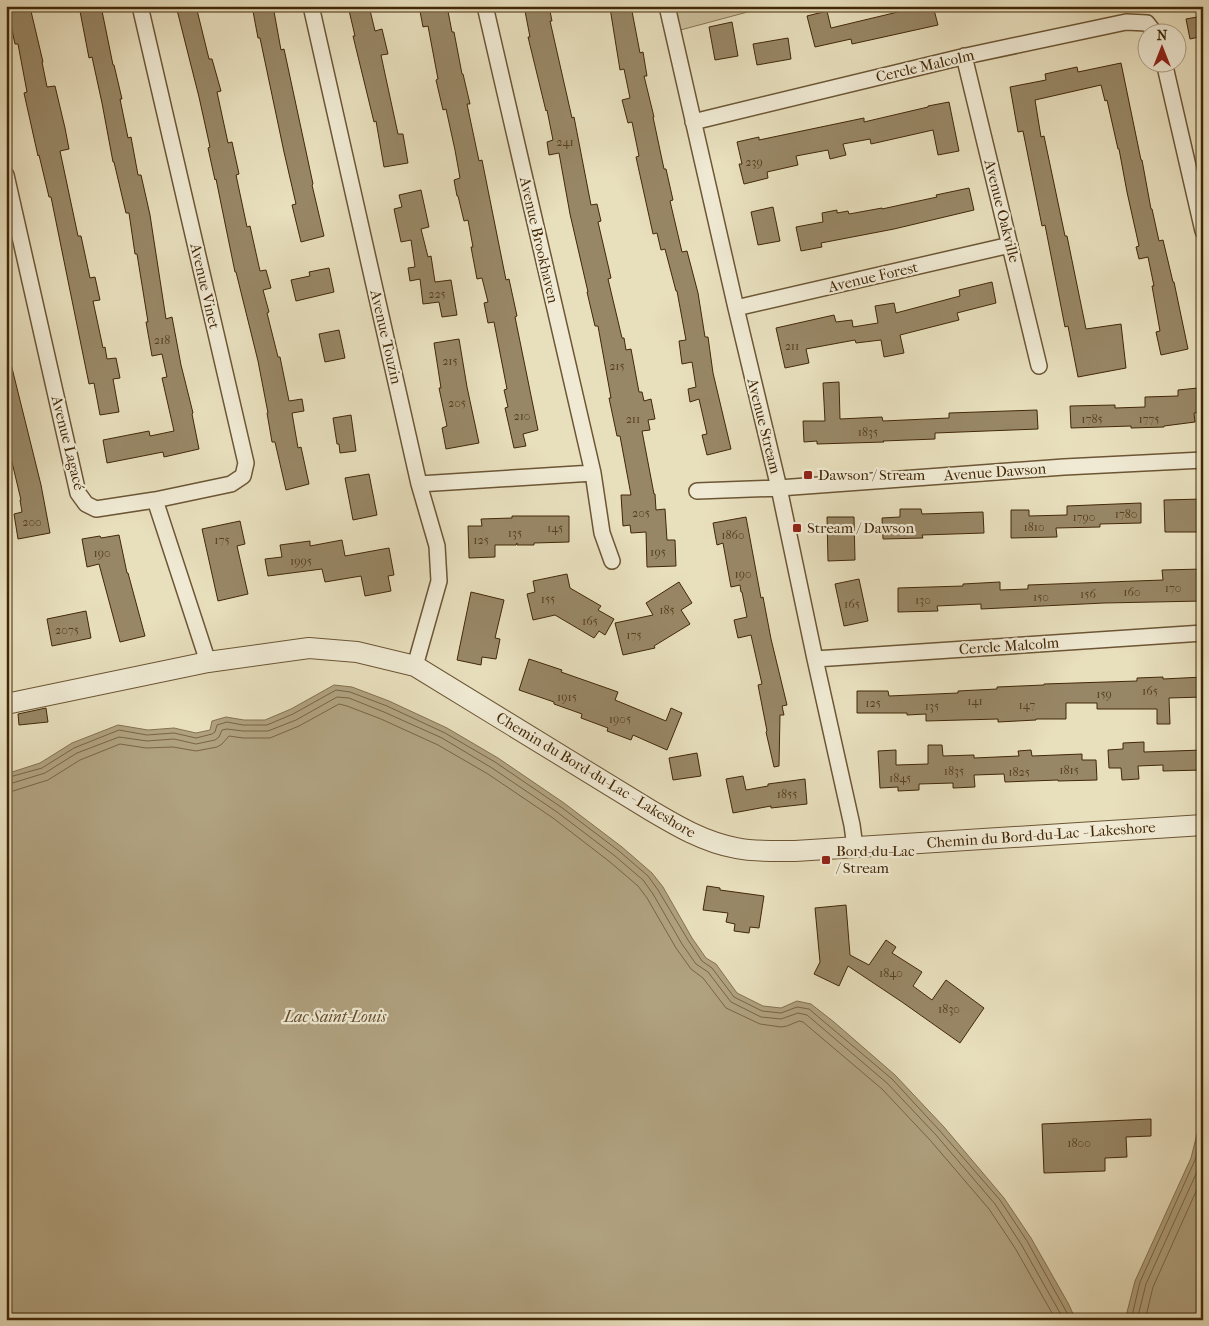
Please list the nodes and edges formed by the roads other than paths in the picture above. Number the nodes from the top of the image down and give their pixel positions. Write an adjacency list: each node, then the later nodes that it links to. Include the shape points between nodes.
1 (140, 6): 19 (street, Avenue Vinet, via 246,463 242,476 231,484)
2 (311, 6): 16 (street, Avenue Touzin)
3 (485, 6): 15 (street, Avenue Brookhaven)
4 (667, 6): 8 (street, Avenue Stream)
5 (1136, 22): 6 (street, Cercle Malcolm)
6 (964, 56): 8 (street, Cercle Malcolm); 11 (street, Avenue Oakville)
7 (1166, 72): 10 (street)
8 (693, 122): 12 (street, Avenue Stream)
9 (6, 175): 19 (street, Avenue Lagacé, via 78,493 86,504 96,509)
10 (1203, 231)
11 (1010, 245): 12 (street, Avenue Forest); 13 (street, Avenue Oakville)
12 (736, 308): 17 (street, Avenue Stream)
13 (1039, 366)
14 (1203, 460): 17 (street, Avenue Dawson)
15 (593, 473): 16 (street); 20 (street, Avenue Brookhaven, via 602,533)
16 (419, 484): 24 (street, Avenue Touzin, via 437,546 439,581)
17 (779, 488): 18 (street, Avenue Dawson); 22 (street, Avenue Stream)
18 (697, 491)
19 (155, 500): 23 (street)
20 (612, 562)
21 (1203, 634): 22 (street, Cercle Malcolm)
22 (815, 659): 27 (street, Avenue Stream)
23 (208, 662): 24 (street, Chemin du Bord-du-Lac - Lakeshore, via 309,648 357,652); 25 (street, Chemin du Bord-du-Lac - Lakeshore)
24 (415, 666): 27 (street, Chemin du Bord-du-Lac - Lakeshore, via 650,810 710,841 764,852)
25 (6, 704)
26 (1203, 825): 27 (street, Chemin du Bord-du-Lac - Lakeshore)
27 (855, 847)

